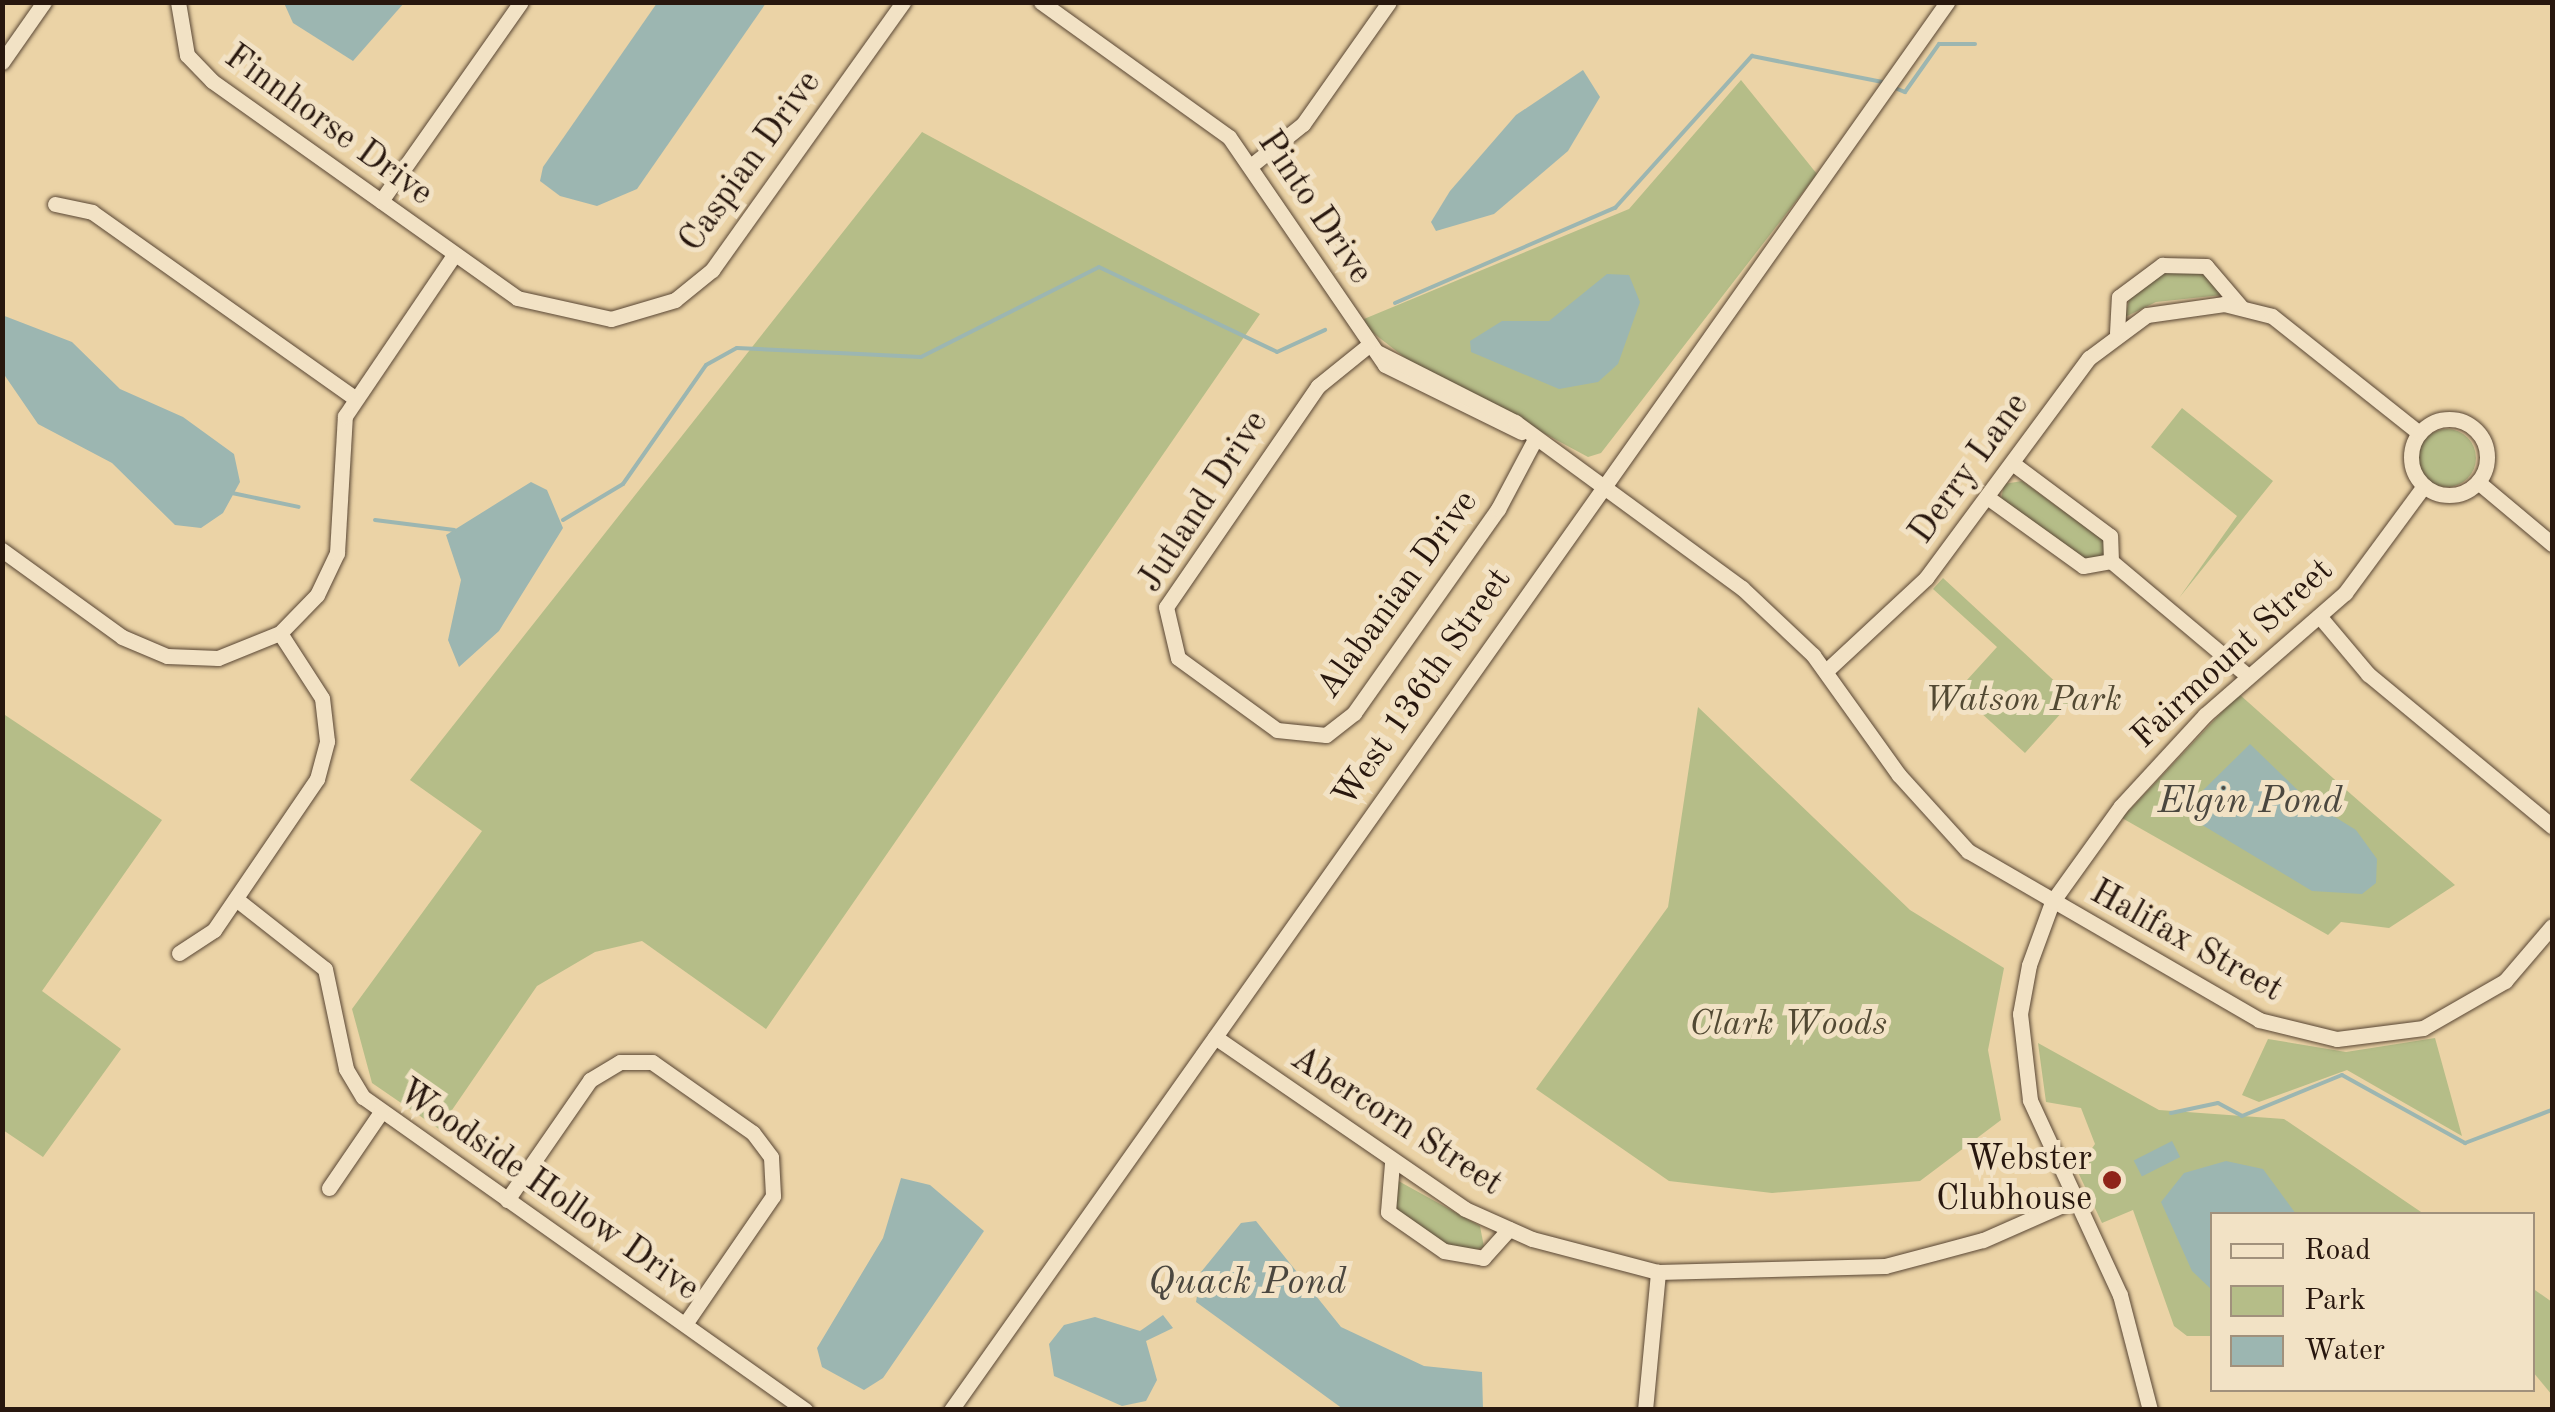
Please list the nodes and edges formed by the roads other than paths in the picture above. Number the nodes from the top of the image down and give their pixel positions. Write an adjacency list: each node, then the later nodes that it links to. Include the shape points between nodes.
1 (44, 2): 8 (street)
2 (178, 2): 10 (street, Finnhorse Drive, via 179,34 212,81)
3 (521, 2): 10 (street)
4 (903, 2): 12 (street, Caspian Drive, via 731,247 675,300 611,318 564,315 516,298)
5 (1041, 2): 9 (street, Pinto Drive, via 1215,124)
6 (1389, 2): 9 (street, via 1294,136)
7 (1947, 2): 21 (street, West 136th Street)
8 (2, 62)
9 (1253, 164): 15 (street, Pinto Drive)
10 (381, 201): 12 (street, Finnhorse Drive)
11 (55, 204): 16 (street, via 92,212)
12 (454, 256): 16 (street)
13 (2241, 306): 14 (street, Derry Lane, via 2164,309); 14 (street, via 2206,266 2162,265 2119,297); 17 (street, via 2292,327)
14 (2117, 332): 19 (street, Derry Lane)
15 (1375, 348): 18 (street, Pinto Drive, via 1395,374); 31 (street, Jutland Drive, via 1318,386 1169,598 1171,650)
16 (355, 398): 28 (street, via 341,431 337,553 318,595)
17 (2420, 433): 20 (street, via 2450,419 2475,429 2486,450); 22 (street, via 2411,462)
18 (1529, 436): 21 (street, Pinto Drive); 31 (street, Alabanian Drive, via 1498,510 1336,731 1285,734)
19 (2012, 463): 23 (street, Derry Lane); 26 (street, via 2110,536)
20 (2478, 482): 22 (street, via 2457,495); 24 (street)
21 (1603, 485): 29 (street, Pinto Drive, via 1742,588); 37 (street, West 136th Street)
22 (2424, 486): 27 (street, Fairmount Street, via 2362,574)
23 (1988, 497): 26 (street, via 2082,566); 29 (street, Derry Lane, via 1910,596)
24 (2552, 544)
25 (2, 550): 28 (street, via 158,654 218,658)
26 (2111, 561): 30 (street)
27 (2320, 617): 30 (street, Fairmount Street); 32 (street, via 2368,674)
28 (280, 633): 33 (street, via 313,678 327,741 307,800)
29 (1826, 671): 34 (street, Halifax Street, via 1949,834)
30 (2248, 676): 34 (street, Fairmount Street, via 2156,765)
31 (1229, 697)
32 (2552, 826)
33 (236, 898): 36 (street, via 214,930); 38 (street, Woodside Hollow Drive, via 317,956 333,987 346,1069)
34 (2052, 902): 35 (street, Halifax Street, via 2259,1020 2337,1039 2454,1016 2505,982); 42 (street, Fairmount Street, via 2029,966 2021,1042 2030,1100)
35 (2552, 926)
36 (179, 953)
37 (1215, 1037): 39 (street, Abercorn Street); 47 (street, West 136th Street)
38 (382, 1112): 40 (street); 41 (street, Woodside Hollow Drive)
39 (1392, 1163): 43 (street, Abercorn Street); 43 (street, via 1388,1212 1444,1251 1483,1258)
40 (328, 1188)
41 (507, 1200): 45 (street, Woodside Hollow Drive); 45 (street, via 610,1065 652,1062 738,1122 771,1156 774,1196)
42 (2074, 1200): 44 (street, Abercorn Street, via 1983,1240 1885,1266); 49 (street, Fairmount Street, via 2120,1295)
43 (1509, 1229): 44 (street, Abercorn Street)
44 (1658, 1272): 48 (street)
45 (685, 1324): 46 (street, Woodside Hollow Drive)
46 (805, 1410)
47 (951, 1410)
48 (1644, 1410)
49 (2150, 1410)

